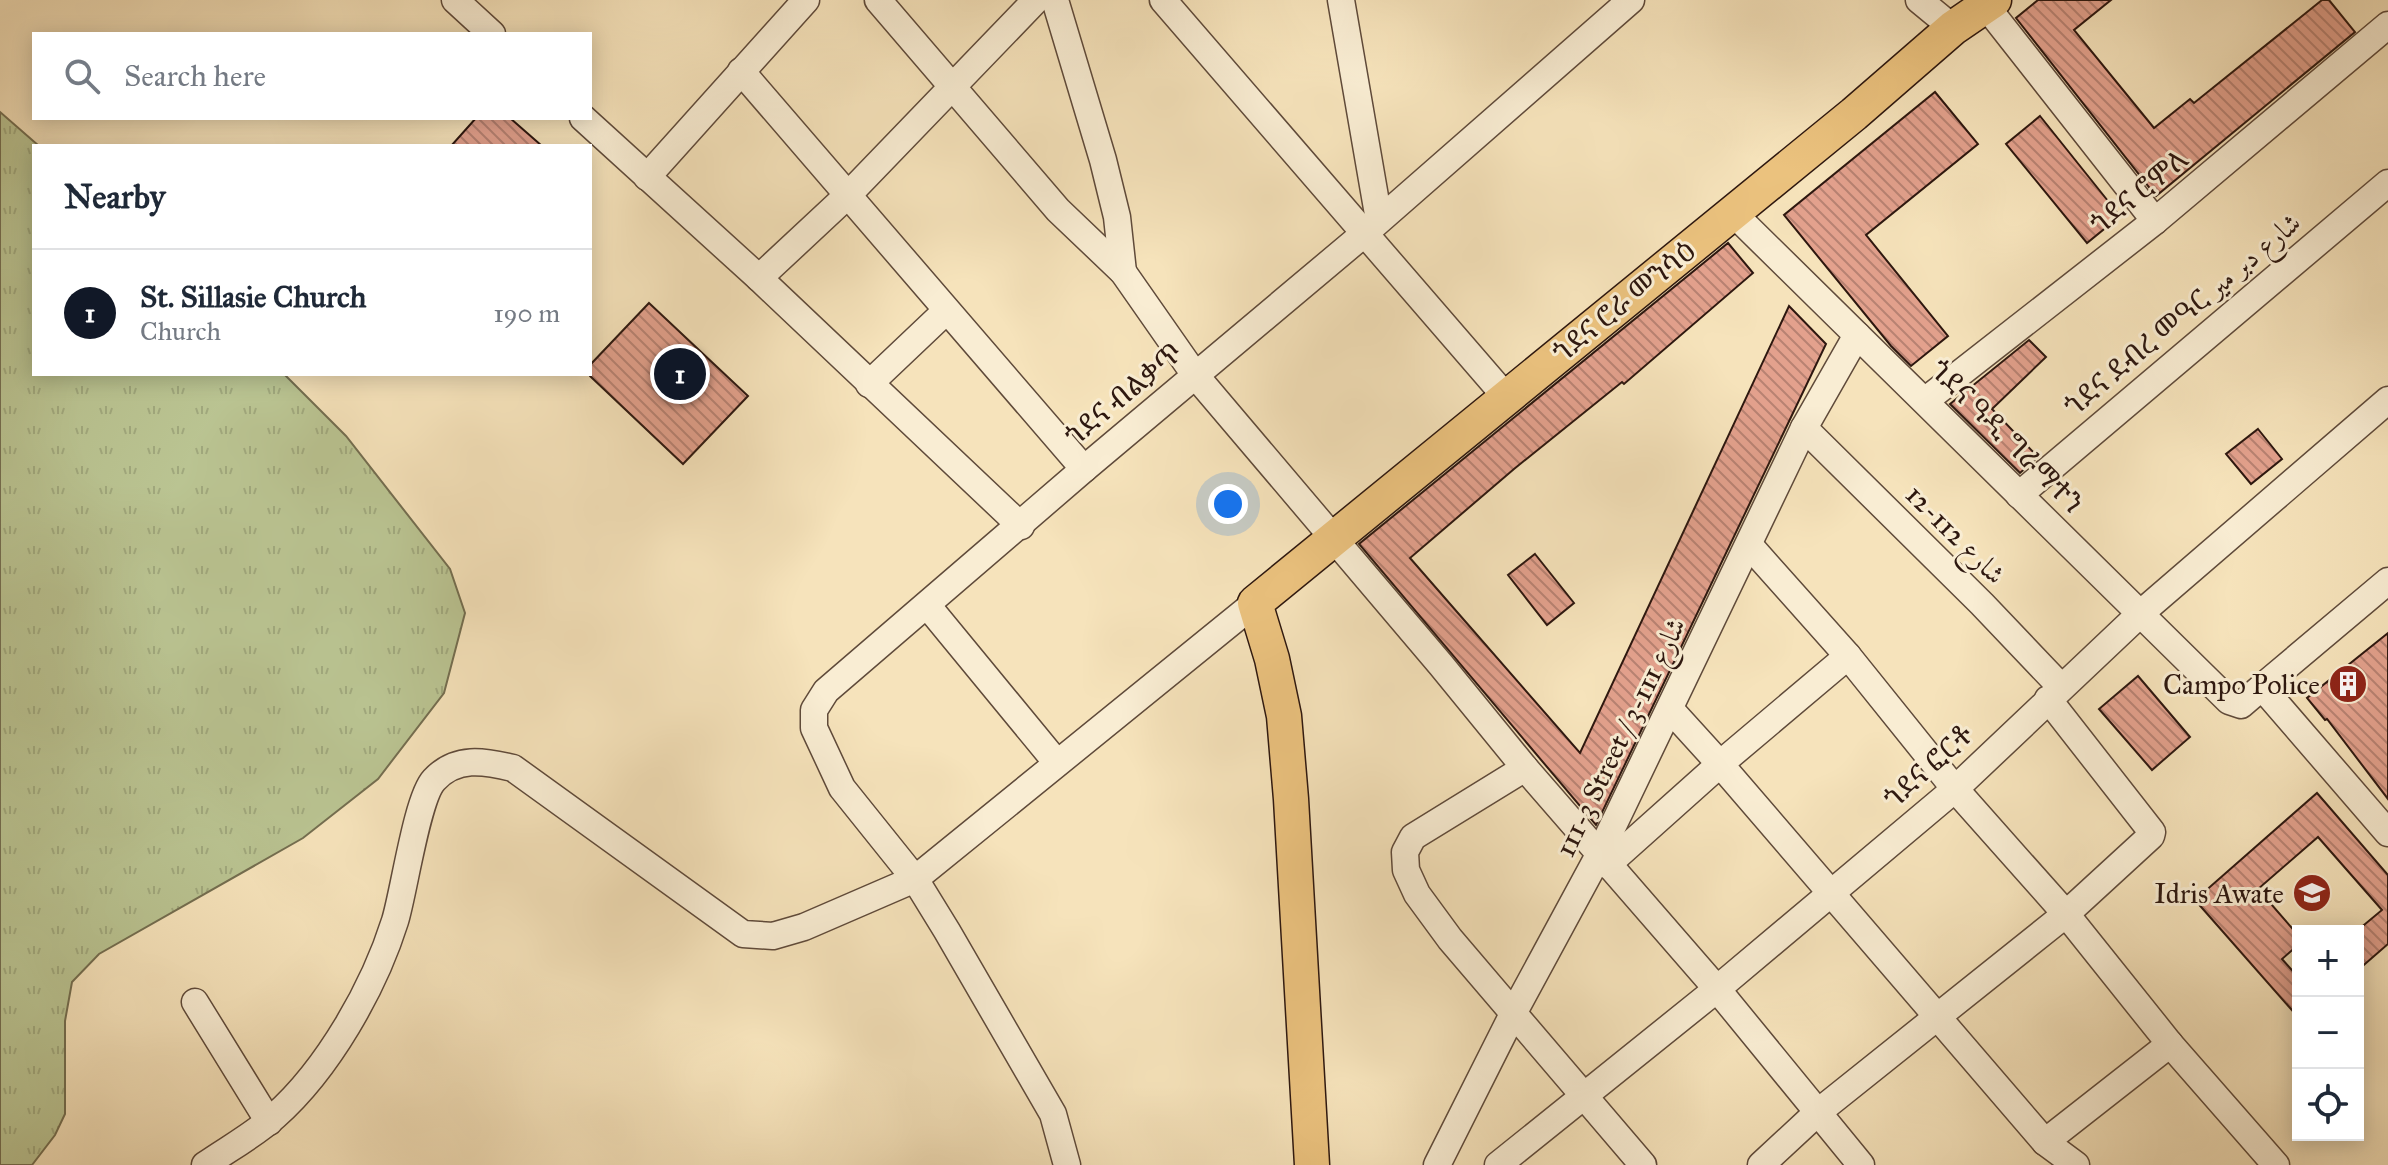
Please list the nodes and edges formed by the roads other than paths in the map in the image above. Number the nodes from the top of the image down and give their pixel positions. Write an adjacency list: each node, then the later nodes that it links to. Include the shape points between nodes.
1 (455, 0): 13 (street)
2 (806, 0): 14 (street)
3 (878, 0): 15 (street)
4 (1036, 0): 15 (street)
5 (1055, 0): 23 (street, via 1117,217)
6 (1163, 0): 22 (street)
7 (1341, 0): 22 (street)
8 (1631, 0): 22 (street, ጎደና ብልቃጥ)
9 (1919, 0): 12 (street)
10 (1990, 3): 12 (main road, ጎደና ሮራ መንሳዕ); 21 (street)
11 (2388, 25): 21 (street, ጎደና ሮምለ)
12 (1953, 28): 20 (main road, ጎደና ሮራ መንሳዕ)
13 (490, 32)
14 (741, 71): 17 (street); 19 (street)
15 (952, 86): 19 (street); 23 (street, via 1058,210)
16 (585, 120): 17 (street)
17 (647, 177): 24 (street)
18 (2388, 183): 34 (street, ጎደና ደብረ መዓር شارع دبر مير)
19 (849, 194): 24 (street); 25 (street)
20 (1732, 212): 26 (street, ጎደና ዓዲ ግራማተን); 29 (main road, ጎደና ሮራ መንሳዕ)
21 (2155, 221): 30 (street, ጎደና ሮምለ)
22 (1372, 227): 27 (street, ጎደና ብልቃጥ); 29 (street)
23 (1123, 272): 27 (street)
24 (759, 278): 28 (street)
25 (946, 311): 28 (street); 33 (street)
26 (1857, 335): 30 (street, ጎደና ዓዲ ግራማተን); 32 (street, 111-3 Street / شارع 111-3)
27 (1195, 375): 33 (street, ጎደና ብልቃጥ); 36 (street)
28 (869, 384): 35 (street)
29 (1507, 398): 36 (main road, ጎደና ሮራ መንሳዕ)
30 (1926, 400): 34 (street, ጎደና ዓዲ ግራማተን)
31 (2388, 400): 41 (street, ጎደና ፎርቶ)
32 (1804, 428): 37 (street, 111-3 Street / شارع 111-3); 44 (street, شارع 112-12, via 1982,604)
33 (1084, 469): 35 (street, ጎደና ብልቃጥ)
34 (2019, 495): 41 (street, ጎደና ዓዲ ግራማተን)
35 (1021, 526): 40 (street, ጎደና ብልቃጥ)
36 (1335, 540): 39 (main road, ጎደና ሮራ መንሳዕ); 48 (street)
37 (1750, 546): 42 (street); 45 (street, 111-3 Street / شارع 111-3)
38 (2388, 581): 43 (street)
39 (1255, 603): 46 (street); 66 (main road, via 1284,716)
40 (927, 605): 46 (street); 52 (street, ጎደና ብልቃጥ, via 826,691 814,710 814,728 842,788)
41 (2141, 613): 43 (street, ጎደና ዓዲ ግራማተን, via 2229,701 2241,705); 44 (street, ጎደና ፎርቶ)
42 (1848, 656): 47 (street); 49 (street)
43 (2262, 687): 50 (street)
44 (2054, 693): 49 (street, ጎደና ፎርቶ); 54 (street, شارع 112-12, via 2152,834)
45 (1670, 709): 47 (street); 51 (street, 111-3 Street / شارع 111-3)
46 (1057, 763): 52 (street)
47 (1720, 764): 51 (street); 53 (street)
48 (1525, 768): 51 (street); 57 (street, via 1413,837 1405,852 1417,894)
49 (1955, 789): 53 (street, ጎደና ፎርቶ); 54 (street)
50 (2388, 833)
51 (1603, 860): 55 (street); 57 (street, 111-3 Street / شارع 111-3)
52 (915, 879): 62 (street, via 804,927 773,936 743,934 513,768 481,760 456,764 433,781 423,805 395,922 363,997 306,1085); 65 (street, ጎደና ብልቃጥ, via 1053,1114)
53 (1829, 893): 55 (street, ጎደና ፎርቶ); 58 (street)
54 (2066, 914): 58 (street); 59 (street)
55 (1717, 989): 60 (street, ጎደና ፎርቶ); 61 (street)
56 (195, 1002): 62 (street)
57 (1514, 1012): 60 (street); 67 (street, 111-3 Street / شارع 111-3)
58 (1938, 1019): 61 (street); 63 (street)
59 (2170, 1044): 63 (street); 73 (street)
60 (1585, 1097): 68 (street, ጎደና ፎርቶ); 69 (street)
61 (1817, 1113): 70 (street); 71 (street)
62 (269, 1122): 64 (street)
63 (2045, 1142): 72 (street)
64 (205, 1165)
65 (1067, 1165)
66 (1312, 1165)
67 (1437, 1165)
68 (1498, 1165)
69 (1643, 1165)
70 (1761, 1165)
71 (1861, 1165)
72 (2076, 1165)
73 (2276, 1165)

